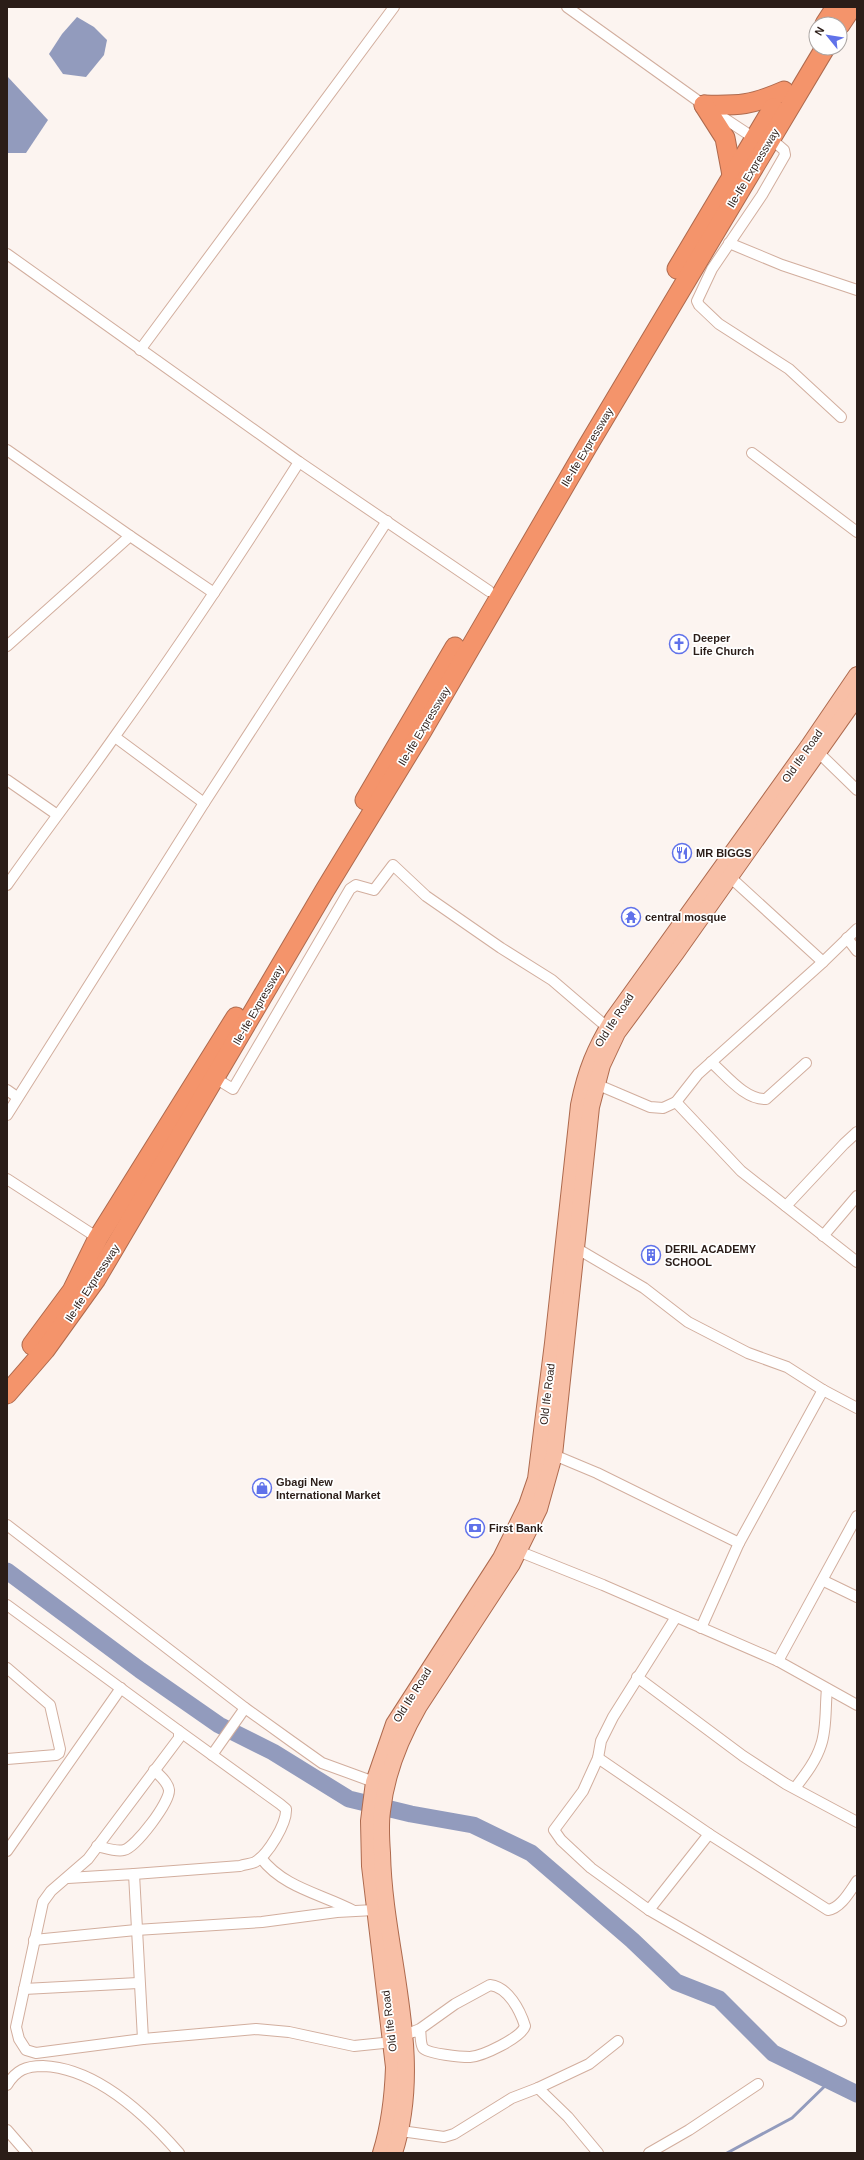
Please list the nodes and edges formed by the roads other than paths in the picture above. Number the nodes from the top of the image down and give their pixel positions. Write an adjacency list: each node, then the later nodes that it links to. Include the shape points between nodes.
1 (394, 7): 16 (street)
2 (567, 7): 10 (street)
3 (836, 7): 5 (highway)
4 (852, 7): 6 (highway)
5 (830, 16)
6 (846, 16)
7 (808, 52): 9 (highway, Ile-Ife Expressway)
8 (819, 56): 11 (highway, Ile-Ife Expressway)
9 (784, 91): 10 (highway, via 758,102 731,106); 11 (highway, Ile-Ife Expressway)
10 (704, 105): 11 (street); 12 (highway, via 725,138)
11 (762, 138): 12 (highway, Ile-Ife Expressway); 13 (street, via 784,150 785,155 762,195); 45 (highway, Ile-Ife Expressway, via 422,731)
12 (732, 175): 24 (highway, Ile-Ife Expressway)
13 (729, 243): 15 (street, via 782,265); 17 (street, via 698,297 699,305 719,324 789,369)
14 (7, 254): 16 (street)
15 (857, 290)
16 (140, 350): 20 (street)
17 (842, 417)
18 (8, 452): 23 (street)
19 (752, 453): 22 (street)
20 (299, 462): 21 (street); 25 (street)
21 (387, 521): 24 (street); 33 (street)
22 (857, 532)
23 (130, 536): 25 (street); 26 (street)
24 (489, 591): 56 (highway, Ile-Ife Expressway, via 237,1015)
25 (214, 592): 29 (street)
26 (7, 646)
27 (857, 675): 34 (main road, Old Ife Road)
28 (857, 697): 30 (main road, Old Ife Road)
29 (115, 737): 33 (street); 35 (street)
30 (819, 753): 32 (street); 34 (main road, Old Ife Road)
31 (7, 780): 35 (street)
32 (857, 790)
33 (204, 803): 48 (street)
34 (769, 813): 36 (main road, Old Ife Road); 42 (main road, Old Ife Road)
35 (56, 814): 37 (street)
36 (730, 877): 41 (street); 46 (main road, Old Ife Road, via 617,1034)
37 (7, 885)
38 (857, 929): 39 (street)
39 (847, 938): 40 (street); 41 (street)
40 (857, 951)
41 (823, 962): 43 (street)
42 (608, 1028): 45 (street, via 552,980 426,896 393,865 374,890 356,885 350,889 233,1089); 59 (main road, Old Ife Road, via 596,1046 579,1105)
43 (712, 1062): 44 (street, via 750,1096 760,1099 766,1099); 49 (street, via 698,1074)
44 (806, 1063)
45 (215, 1078): 62 (highway, Ile-Ife Expressway, via 96,1279 45,1350)
46 (596, 1084): 49 (street, via 650,1107 663,1108); 57 (main road, Old Ife Road, via 591,1107)
47 (7, 1090): 48 (street)
48 (17, 1097): 50 (street)
49 (676, 1102): 54 (street, via 741,1171)
50 (7, 1115)
51 (857, 1132): 54 (street)
52 (7, 1179): 56 (street)
53 (857, 1196): 55 (street)
54 (786, 1206): 55 (street)
55 (823, 1236): 58 (street)
56 (98, 1238): 60 (highway, Ile-Ife Expressway, via 72,1291)
57 (576, 1248): 59 (main road, Old Ife Road); 61 (street, via 644,1288 688,1322 742,1350 787,1367)
58 (857, 1262)
59 (559, 1344): 64 (main road, Old Ife Road); 81 (main road, Old Ife Road, via 536,1479 527,1505 501,1558)
60 (7, 1375)
61 (823, 1390): 63 (street); 67 (street)
62 (7, 1394)
63 (857, 1408)
64 (554, 1455): 67 (street, via 597,1473); 68 (main road, Old Ife Road, via 539,1510)
65 (857, 1516): 69 (street)
66 (7, 1525): 80 (street)
67 (739, 1543): 73 (street)
68 (518, 1552): 72 (street); 81 (main road, Old Ife Road, via 418,1706)
69 (824, 1581): 70 (street); 74 (street)
70 (857, 1597)
71 (7, 1605): 77 (street)
72 (676, 1617): 73 (street); 76 (street)
73 (701, 1628): 74 (street)
74 (778, 1661): 78 (street)
75 (7, 1668): 83 (street, via 50,1705)
76 (637, 1677): 85 (street, via 601,1741); 90 (street, via 743,1756)
77 (121, 1688): 82 (street); 87 (street)
78 (826, 1689): 79 (street); 90 (street, via 824,1737 821,1747)
79 (857, 1705)
80 (243, 1710): 84 (street); 89 (street, via 322,1763)
81 (399, 1727): 89 (main road, Old Ife Road); 91 (main road, Old Ife Road, via 395,1754)
82 (179, 1731): 84 (street); 88 (street, via 179,1738)
83 (59, 1753): 86 (street); 87 (street)
84 (214, 1753): 96 (street, via 286,1809 280,1831)
85 (598, 1758): 93 (street); 101 (street, via 583,1791 554,1830 591,1868)
86 (7, 1759)
87 (71, 1760): 95 (street)
88 (154, 1770): 94 (street); 94 (street, via 169,1790 166,1801 151,1824 134,1844 125,1850)
89 (374, 1782): 91 (main road, Old Ife Road)
90 (795, 1788): 92 (street)
91 (376, 1810): 100 (main road, Old Ife Road, via 370,1866); 110 (main road, Old Ife Road)
92 (857, 1822)
93 (709, 1834): 99 (street, via 828,1910 835,1909); 101 (street)
94 (97, 1846): 98 (street, via 88,1859)
95 (7, 1851)
96 (261, 1858): 97 (street, via 240,1866); 102 (street, via 275,1874 288,1882)
97 (134, 1874): 98 (street); 103 (street)
98 (68, 1878): 104 (street, via 51,1891 43,1902)
99 (857, 1881)
100 (374, 1910): 102 (street); 110 (main road, Old Ife Road)
101 (649, 1910): 107 (street)
102 (354, 1911): 103 (street, via 262,1922)
103 (136, 1930): 104 (street); 105 (street)
104 (34, 1940): 106 (street)
105 (138, 1983): 106 (street); 109 (street)
106 (24, 1989): 109 (street, via 16,2027 19,2039 26,2050 36,2053)
107 (841, 2021)
108 (420, 2029): 108 (street, via 422,2046 427,2051 471,2057 516,2038 526,2026 506,1992 502,1988 490,1985 455,2004); 110 (street)
109 (143, 2039): 110 (street, via 256,2029 289,2032 354,2046)
110 (399, 2039): 116 (main road, Old Ife Road, via 406,2099); 119 (main road, Old Ife Road, via 389,2128)
111 (618, 2041): 114 (street, via 589,2064)
112 (7, 2084): 118 (street, via 21,2069 31,2066 55,2067 76,2072 139,2112 160,2130)
113 (758, 2084): 122 (street)
114 (538, 2088): 116 (street, via 512,2098 454,2134 444,2136); 121 (street, via 568,2117)
115 (7, 2130): 117 (street)
116 (401, 2131): 120 (main road, Old Ife Road)
117 (27, 2153)
118 (179, 2153)
119 (381, 2153)
120 (394, 2153)
121 (598, 2153)
122 (649, 2153)

